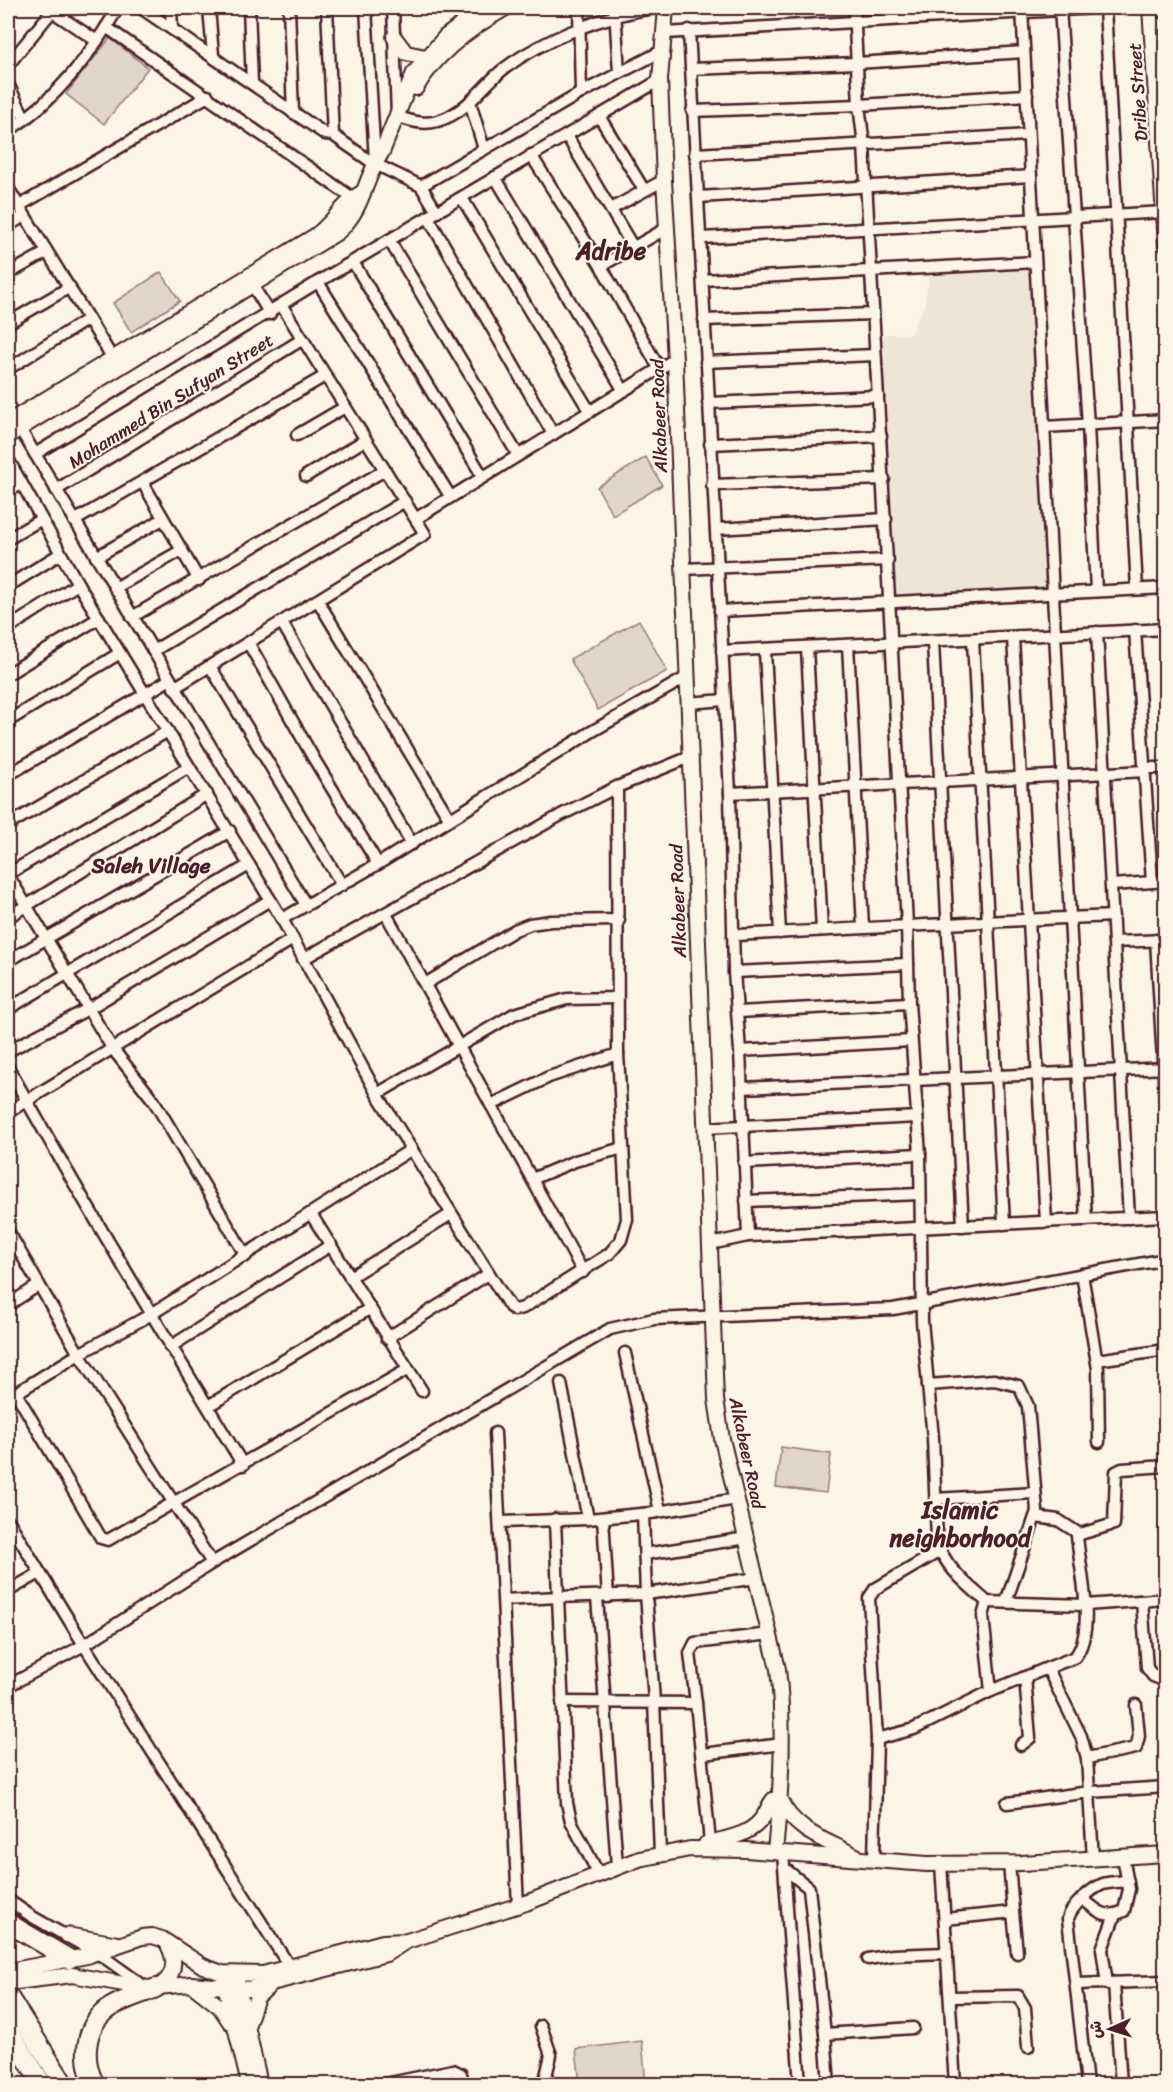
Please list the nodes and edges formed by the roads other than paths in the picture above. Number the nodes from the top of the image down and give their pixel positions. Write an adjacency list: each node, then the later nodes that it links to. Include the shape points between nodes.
1 (118, 8): 26 (street)
2 (141, 8): 27 (street)
3 (171, 8): 27 (street)
4 (209, 8): 35 (street)
5 (249, 8): 43 (street)
6 (289, 8): 53 (street)
7 (327, 8): 57 (street)
8 (366, 8): 65 (street)
9 (393, 8): 31 (street)
10 (483, 8): 23 (street)
11 (506, 8): 51 (street, via 459,39 423,76)
12 (579, 8): 28 (street)
13 (654, 8): 22 (street)
14 (666, 8): 30 (street, Alkabeer Road)
15 (854, 8): 24 (street)
16 (1097, 8): 21 (street)
17 (1105, 8): 81 (street)
18 (1150, 8): 25 (street, Dribe Street)
19 (49, 9): 32 (street); 39 (street)
20 (1022, 9): 21 (street); 24 (street); 34 (street)
21 (1060, 9): 82 (street)
22 (615, 11): 28 (street); 41 (street)
23 (468, 12): 36 (street)
24 (854, 21): 29 (street); 37 (street)
25 (1158, 24): 38 (street, Dribe Street)
26 (106, 27): 32 (street); 47 (street)
27 (172, 28): 35 (street)
28 (579, 30): 45 (street); 48 (street, via 547,43 506,68)
29 (689, 30): 30 (street); 40 (street)
30 (666, 33): 33 (street, Alkabeer Road)
31 (394, 37): 36 (street, via 406,53); 51 (street)
32 (97, 41): 55 (street, via 57,93)
33 (664, 50): 41 (street); 42 (street, Alkabeer Road)
34 (1024, 52): 37 (street); 46 (street)
35 (213, 55): 43 (street)
36 (426, 57): 51 (street, via 401,98)
37 (857, 63): 40 (street); 49 (street)
38 (1159, 64): 50 (street, Dribe Street)
39 (8, 65)
40 (691, 69): 52 (street)
41 (619, 72): 45 (street)
42 (660, 80): 54 (street); 68 (street, Alkabeer Road)
43 (252, 83): 53 (street)
44 (8, 84): 55 (street)
45 (581, 93): 61 (street)
46 (1028, 95): 49 (street); 58 (street)
47 (208, 96): 75 (street); 78 (street)
48 (470, 102): 51 (street, via 451,116 431,123 414,123); 61 (street)
49 (859, 105): 52 (street); 60 (street)
50 (1161, 105): 62 (street, Dribe Street)
51 (400, 111): 65 (street)
52 (692, 111): 63 (street)
53 (293, 113): 57 (street)
54 (599, 116): 59 (street); 73 (street)
55 (25, 119): 56 (street)
56 (8, 131)
57 (333, 135): 65 (street)
58 (1028, 135): 60 (street); 66 (street)
59 (567, 136): 64 (street); 77 (street)
60 (864, 145): 63 (street); 70 (street)
61 (484, 149): 69 (street)
62 (1163, 149): 72 (street, Dribe Street)
63 (695, 154): 74 (street)
64 (531, 155): 67 (street); 95 (street)
65 (374, 162): 69 (street); 75 (street)
66 (1031, 176): 70 (street); 83 (street)
67 (495, 177): 76 (street); 116 (street)
68 (664, 180): 73 (street); 86 (street, Alkabeer Road)
69 (421, 186): 80 (street)
70 (867, 187): 74 (street); 87 (street)
71 (8, 188): 78 (street)
72 (1164, 188): 79 (street, Dribe Street)
73 (644, 190): 77 (street)
74 (699, 197): 88 (street)
75 (359, 198): 100 (street, via 348,223 328,240); 110 (street, via 315,236)
76 (462, 198): 80 (street); 120 (street)
77 (611, 209): 91 (street)
78 (22, 211): 84 (street); 92 (street)
79 (1164, 212): 81 (street); 85 (street, Dribe Street)
80 (433, 214): 89 (street); 126 (street)
81 (1116, 215): 82 (street); 122 (street)
82 (1075, 217): 83 (street); 123 (street)
83 (1034, 220): 87 (street); 94 (street)
84 (8, 226)
85 (1165, 227): 90 (street, Dribe Street)
86 (667, 228): 91 (street); 111 (street, Alkabeer Road)
87 (869, 229): 88 (street); 96 (street)
88 (702, 238): 98 (street)
89 (389, 240): 93 (street); 132 (street)
90 (1166, 245)
91 (633, 247): 95 (street)
92 (47, 252): 97 (street); 101 (street)
93 (353, 262): 99 (street); 136 (street)
94 (1035, 262): 96 (street); 125 (street)
95 (601, 266): 113 (street)
96 (871, 271): 98 (street); 104 (street)
97 (8, 274)
98 (702, 280): 106 (street)
99 (318, 282): 102 (street); 143 (street)
100 (254, 286): 103 (street); 124 (street)
101 (70, 287): 105 (street); 107 (street)
102 (282, 306): 103 (street); 108 (street)
103 (270, 314): 131 (street)
104 (873, 315): 106 (street); 109 (street)
105 (88, 319): 110 (street); 114 (street)
106 (704, 320): 112 (street)
107 (8, 323)
108 (303, 339): 115 (street); 141 (street, Mohammed Bin Sufyan Street)
109 (875, 355): 112 (street); 117 (street)
110 (113, 359): 124 (street)
111 (675, 359): 113 (street); 157 (street, Alkabeer Road)
112 (706, 362): 118 (street)
113 (659, 368): 116 (street)
114 (8, 369)
115 (325, 376): 119 (street); 138 (street)
116 (624, 391): 120 (street)
117 (878, 396): 118 (street); 128 (street)
118 (708, 403): 130 (street)
119 (345, 407): 127 (street); 129 (street)
120 (590, 412): 126 (street)
121 (1166, 420): 122 (street)
122 (1130, 422): 123 (street); 163 (street)
123 (1088, 425): 125 (street); 164 (street)
124 (12, 426): 131 (street)
125 (1044, 428): 165 (street)
126 (553, 434): 132 (street)
127 (297, 435)
128 (881, 436): 130 (street); 137 (street)
129 (365, 440): 134 (street); 135 (street)
130 (710, 444): 140 (street)
131 (35, 454): 141 (street)
132 (518, 455): 136 (street)
133 (8, 459): 139 (street)
134 (385, 470): 144 (street); 158 (street)
135 (306, 476)
136 (483, 477): 143 (street)
137 (884, 479): 140 (street); 147 (street)
138 (143, 483): 146 (street); 149 (street)
139 (21, 484): 142 (street); 148 (street)
140 (712, 485): 150 (street)
141 (56, 490): 149 (street)
142 (8, 491)
143 (450, 496): 145 (street)
144 (405, 501): 145 (street); 184 (street)
145 (417, 518): 166 (street, via 424,536)
146 (163, 519): 152 (street); 154 (street)
147 (885, 519): 150 (street); 155 (street)
148 (40, 520): 151 (street); 153 (street)
149 (74, 521): 154 (street)
150 (716, 529): 156 (street)
151 (8, 538)
152 (182, 550): 158 (street); 161 (street)
153 (60, 554): 159 (street); 160 (street)
154 (96, 557): 161 (street)
155 (888, 560): 156 (street); 167 (street)
156 (717, 567): 157 (street); 168 (street)
157 (683, 569): 190 (street, Alkabeer Road)
158 (199, 579): 169 (street)
159 (78, 584): 170 (street); 172 (street)
160 (8, 586)
161 (115, 588): 169 (street)
162 (1166, 588): 163 (street)
163 (1137, 589): 164 (street)
164 (1096, 591): 165 (street)
165 (1053, 594): 167 (street); 176 (street)
166 (318, 602): 171 (street); 214 (street)
167 (890, 603): 168 (street); 181 (street)
168 (720, 610): 185 (street)
169 (132, 617): 184 (street)
170 (99, 618): 187 (street); 189 (street)
171 (282, 623): 180 (street); 217 (street)
172 (8, 628)
173 (1166, 629): 174 (street)
174 (1135, 630): 175 (street); 200 (street)
175 (1097, 632): 176 (street); 202 (street)
176 (1056, 636): 177 (street); 201 (street)
177 (1013, 638): 178 (street); 204 (street)
178 (973, 641): 179 (street); 205 (street)
179 (933, 642): 181 (street); 206 (street)
180 (249, 644): 188 (street); 218 (street)
181 (891, 644): 182 (street); 207 (street)
182 (848, 645): 183 (street); 208 (street)
183 (807, 648): 186 (street); 210 (street)
184 (153, 651): 191 (street)
185 (722, 651): 186 (street); 193 (street)
186 (765, 651): 211 (street)
187 (120, 653): 192 (street); 195 (street)
188 (210, 666): 191 (street); 223 (street)
189 (8, 674)
190 (687, 677): 194 (street, Alkabeer Road); 214 (street)
191 (172, 684): 192 (street); 226 (street)
192 (145, 694): 196 (street); 203 (street)
193 (724, 700): 194 (street); 212 (street)
194 (688, 703): 197 (street, Alkabeer Road)
195 (8, 721)
196 (168, 731): 198 (street); 215 (street)
197 (690, 758): 209 (street); 279 (street, Alkabeer Road)
198 (189, 767): 213 (street); 220 (street)
199 (1166, 768): 200 (street)
200 (1146, 770): 202 (street); 222 (street)
201 (1062, 773): 202 (street); 204 (street); 231 (street)
202 (1106, 773): 224 (street)
203 (8, 775)
204 (1019, 776): 205 (street); 234 (street)
205 (979, 780): 206 (street); 235 (street)
206 (939, 782): 207 (street); 237 (street)
207 (898, 785): 208 (street); 236 (street)
208 (855, 786): 210 (street); 238 (street)
209 (617, 787): 228 (street, via 500,847); 233 (street)
210 (814, 789): 211 (street); 239 (street)
211 (773, 791): 212 (street); 240 (street)
212 (730, 793): 241 (street)
213 (207, 794): 216 (street); 227 (street)
214 (449, 818): 217 (street)
215 (8, 825)
216 (230, 831): 219 (street); 242 (street)
217 (412, 844): 218 (street)
218 (378, 864): 223 (street)
219 (249, 865): 225 (street); 250 (street)
220 (8, 875): 227 (street)
221 (1166, 881): 222 (street)
222 (1152, 882): 224 (street)
223 (342, 885): 226 (street)
224 (1112, 885): 229 (street)
225 (270, 900): 232 (street); 255 (street)
226 (306, 904): 232 (street)
227 (27, 906): 230 (street); 242 (street)
228 (386, 914): 246 (street); 251 (street)
229 (1113, 916): 231 (street); 245 (street)
230 (8, 917)
231 (1069, 918): 234 (street); 266 (street)
232 (282, 919): 243 (street)
233 (619, 920): 251 (street, via 530,924); 252 (street)
234 (1029, 920): 235 (street); 267 (street)
235 (987, 922): 237 (street); 268 (street)
236 (907, 924): 237 (street); 238 (street); 248 (street)
237 (946, 925): 269 (street)
238 (863, 927): 239 (street)
239 (822, 930): 240 (street)
240 (780, 933): 241 (street)
241 (733, 935): 249 (street)
242 (46, 937): 247 (street); 250 (street)
243 (293, 939): 246 (street); 259 (street)
244 (1161, 940): 245 (street); 264 (street)
245 (1114, 942): 265 (street)
246 (303, 959): 272 (street)
247 (8, 961)
248 (908, 964): 249 (street); 253 (street)
249 (734, 972): 256 (street)
250 (67, 974): 254 (street); 255 (street)
251 (425, 984): 258 (street)
252 (617, 998): 258 (street, via 567,999 531,1007); 262 (street)
253 (909, 1003): 256 (street); 257 (street)
254 (8, 1009)
255 (88, 1009): 259 (street); 260 (street)
256 (738, 1012): 261 (street)
257 (911, 1041): 261 (street); 270 (street)
258 (459, 1047): 272 (street); 274 (street)
259 (112, 1048): 273 (street); 300 (street, via 153,1101)
260 (8, 1051)
261 (740, 1051): 271 (street)
262 (618, 1054): 274 (street, via 549,1077); 280 (street)
263 (8, 1067): 273 (street)
264 (1164, 1068): 265 (street); 276 (street)
265 (1122, 1069): 266 (street); 290 (street)
266 (1078, 1070): 267 (street); 291 (street)
267 (1037, 1072): 268 (street); 292 (street)
268 (996, 1074): 269 (street); 293 (street)
269 (955, 1077): 270 (street); 294 (street)
270 (915, 1080): 271 (street); 277 (street)
271 (742, 1088): 278 (street)
272 (377, 1094): 281 (street)
273 (26, 1101): 275 (street); 310 (street)
274 (491, 1105): 284 (street)
275 (8, 1112)
276 (1166, 1113)
277 (917, 1117): 278 (street); 282 (street)
278 (742, 1126): 279 (street); 283 (street)
279 (705, 1128): 298 (street, Alkabeer Road)
280 (622, 1148): 284 (street, via 575,1161); 302 (street, via 627,1219 624,1233 609,1254)
281 (412, 1149): 287 (street); 288 (street)
282 (920, 1154): 283 (street); 285 (street)
283 (744, 1163): 286 (street)
284 (532, 1179): 302 (street)
285 (920, 1194): 286 (street); 295 (street)
286 (746, 1201): 297 (street)
287 (311, 1214): 299 (street); 300 (street)
288 (451, 1214): 304 (street); 305 (street)
289 (1166, 1216): 290 (street)
290 (1129, 1218): 291 (street)
291 (1086, 1220): 292 (street)
292 (1046, 1222): 293 (street)
293 (1004, 1224): 294 (street)
294 (963, 1226): 295 (street)
295 (922, 1228): 297 (street); 308 (street)
296 (8, 1231): 306 (street)
297 (748, 1236): 298 (street)
298 (710, 1244): 311 (street, Alkabeer Road)
299 (331, 1245): 305 (street); 313 (street)
300 (246, 1256): 310 (street)
301 (1166, 1259): 303 (street)
302 (583, 1272): 304 (street, via 515,1310)
303 (1083, 1274): 308 (street); 317 (street)
304 (487, 1275): 312 (street)
305 (350, 1277): 309 (street)
306 (39, 1285): 307 (street); 316 (street)
307 (8, 1305)
308 (922, 1305): 311 (street, via 854,1312); 320 (street)
309 (369, 1310): 312 (street); 323 (street)
310 (150, 1315): 313 (street); 316 (street)
311 (713, 1317): 329 (street, Alkabeer Road, via 716,1399); 344 (street, via 643,1321 598,1334)
312 (387, 1338): 318 (street)
313 (170, 1347): 323 (street)
314 (1166, 1350): 317 (street)
315 (625, 1353): 332 (street)
316 (79, 1354): 322 (street); 331 (street)
317 (1097, 1360): 325 (street)
318 (407, 1370): 321 (street); 326 (street)
319 (561, 1383): 337 (street)
320 (928, 1385): 328 (street, via 994,1380 1018,1386 1028,1406); 330 (street)
321 (422, 1391)
322 (12, 1396): 331 (street, via 101,1538 108,1540)
323 (208, 1406): 326 (street)
324 (495, 1433): 339 (street)
325 (1099, 1442)
326 (243, 1465): 331 (street)
327 (1166, 1466): 340 (street, via 1122,1469 1116,1473 1114,1524)
328 (1035, 1493): 330 (street); 334 (street)
329 (737, 1499): 332 (street); 341 (street, Alkabeer Road)
330 (936, 1499): 342 (street)
331 (172, 1505): 344 (street)
332 (660, 1511): 333 (street)
333 (644, 1514): 335 (street); 343 (street)
334 (1036, 1517): 340 (street, via 1058,1520); 355 (street)
335 (603, 1518): 337 (street); 349 (street)
336 (555, 1519): 337 (street); 339 (street); 350 (street)
337 (588, 1519)
338 (8, 1520): 345 (street)
339 (500, 1522): 352 (street)
340 (1078, 1533): 356 (street)
341 (747, 1538): 343 (street); 346 (street, Alkabeer Road)
342 (940, 1551): 354 (street); 369 (street, via 875,1589 869,1598)
343 (645, 1554): 348 (street)
344 (212, 1563): 358 (street)
345 (40, 1573): 347 (street); 358 (street)
346 (757, 1578): 348 (street); 357 (street, Alkabeer Road)
347 (8, 1591)
348 (646, 1594): 349 (street); 365 (street)
349 (603, 1597): 350 (street); 364 (street)
350 (558, 1598): 352 (street); 366 (street)
351 (1166, 1599): 353 (street)
352 (504, 1600): 394 (street)
353 (1142, 1601): 356 (street); 361 (street, via 1147,1668 1153,1676)
354 (987, 1602): 355 (street); 363 (street, via 983,1616)
355 (1006, 1602): 356 (street)
356 (1086, 1605): 359 (street, via 1080,1650 1075,1657)
357 (770, 1634): 367 (street, via 694,1643 690,1653); 370 (street, Alkabeer Road, via 782,1705)
358 (84, 1645): 362 (street); 408 (street)
359 (1048, 1669): 360 (street); 373 (street, via 1077,1726)
360 (1025, 1677): 363 (street); 371 (street, via 1030,1738)
361 (1166, 1681)
362 (8, 1686)
363 (991, 1691): 369 (street, via 914,1729)
364 (605, 1700): 365 (street); 366 (street); 388 (street)
365 (654, 1701): 367 (street); 381 (street)
366 (562, 1702): 390 (street, via 568,1810)
367 (696, 1703): 372 (street)
368 (1136, 1705): 373 (street, via 1136,1748)
369 (877, 1739): 384 (street)
370 (782, 1744): 372 (street); 376 (street, Alkabeer Road)
371 (1021, 1745)
372 (703, 1754): 378 (street)
373 (1087, 1758): 375 (street)
374 (1166, 1787): 375 (street)
375 (1090, 1792): 377 (street); 385 (street)
376 (777, 1795): 378 (street, via 761,1820 749,1830); 380 (street, Alkabeer Road); 384 (street, via 802,1830)
377 (1007, 1803)
378 (710, 1842): 379 (street)
379 (690, 1849): 380 (street); 381 (street)
380 (776, 1852): 384 (street); 389 (street)
381 (660, 1854): 388 (street)
382 (1166, 1854): 383 (street)
383 (1123, 1857): 385 (street); 391 (street)
384 (867, 1858): 387 (street)
385 (1093, 1859): 386 (street)
386 (1009, 1863): 387 (street); 395 (street)
387 (941, 1864): 397 (street)
388 (617, 1866): 390 (street)
389 (784, 1869): 424 (street, via 809,1888); 434 (street)
390 (598, 1873): 394 (street)
391 (1128, 1881): 392 (street, via 1103,1884); 396 (street, via 1127,1907)
392 (1083, 1899): 396 (street, via 1101,1914); 414 (street, via 1068,1918)
393 (8, 1900): 399 (street)
394 (518, 1906): 408 (street, via 407,1941 383,1942)
395 (1013, 1912): 397 (street); 404 (street)
396 (1115, 1915): 415 (street, via 1102,1949)
397 (945, 1919): 403 (street)
398 (8, 1923): 405 (highway)
399 (71, 1938): 400 (street); 402 (street); 405 (street, via 76,1952)
400 (120, 1945): 401 (street, via 152,1936); 402 (street)
401 (168, 1945): 410 (street); 417 (street, via 173,1954 172,1974 168,1981)
402 (97, 1953): 405 (street); 417 (street)
403 (947, 1953): 406 (street); 419 (street)
404 (1017, 1953)
405 (70, 1959): 409 (street)
406 (868, 1959)
407 (8, 1971): 409 (street)
408 (293, 1973): 410 (street); 416 (street)
409 (25, 1974): 412 (street); 417 (street, via 72,1975)
410 (230, 1981): 413 (street); 416 (street); 421 (street)
411 (1166, 1981): 415 (street)
412 (8, 1983)
413 (191, 1984): 417 (street); 421 (street)
414 (1076, 1984): 415 (street); 437 (street)
415 (1111, 1984): 438 (street)
416 (269, 1986): 421 (street, via 257,1997)
417 (152, 1988): 429 (highway, via 118,2003 99,2018 90,2033 86,2052)
418 (8, 1996): 428 (highway)
419 (950, 1997): 425 (street, via 1018,1996 1025,2008); 436 (street)
420 (541, 2026): 433 (street, via 551,2055)
421 (241, 2028): 430 (street); 431 (street)
422 (913, 2028): 424 (street)
423 (8, 2030): 427 (highway)
424 (825, 2034): 435 (street)
425 (1028, 2047)
426 (388, 2084): 432 (street, via 453,2070 461,2074)
427 (42, 2085)
428 (64, 2085)
429 (94, 2085)
430 (249, 2085)
431 (260, 2085)
432 (464, 2085)
433 (544, 2085)
434 (800, 2085)
435 (829, 2085)
436 (955, 2085)
437 (1087, 2085)
438 (1121, 2085)

